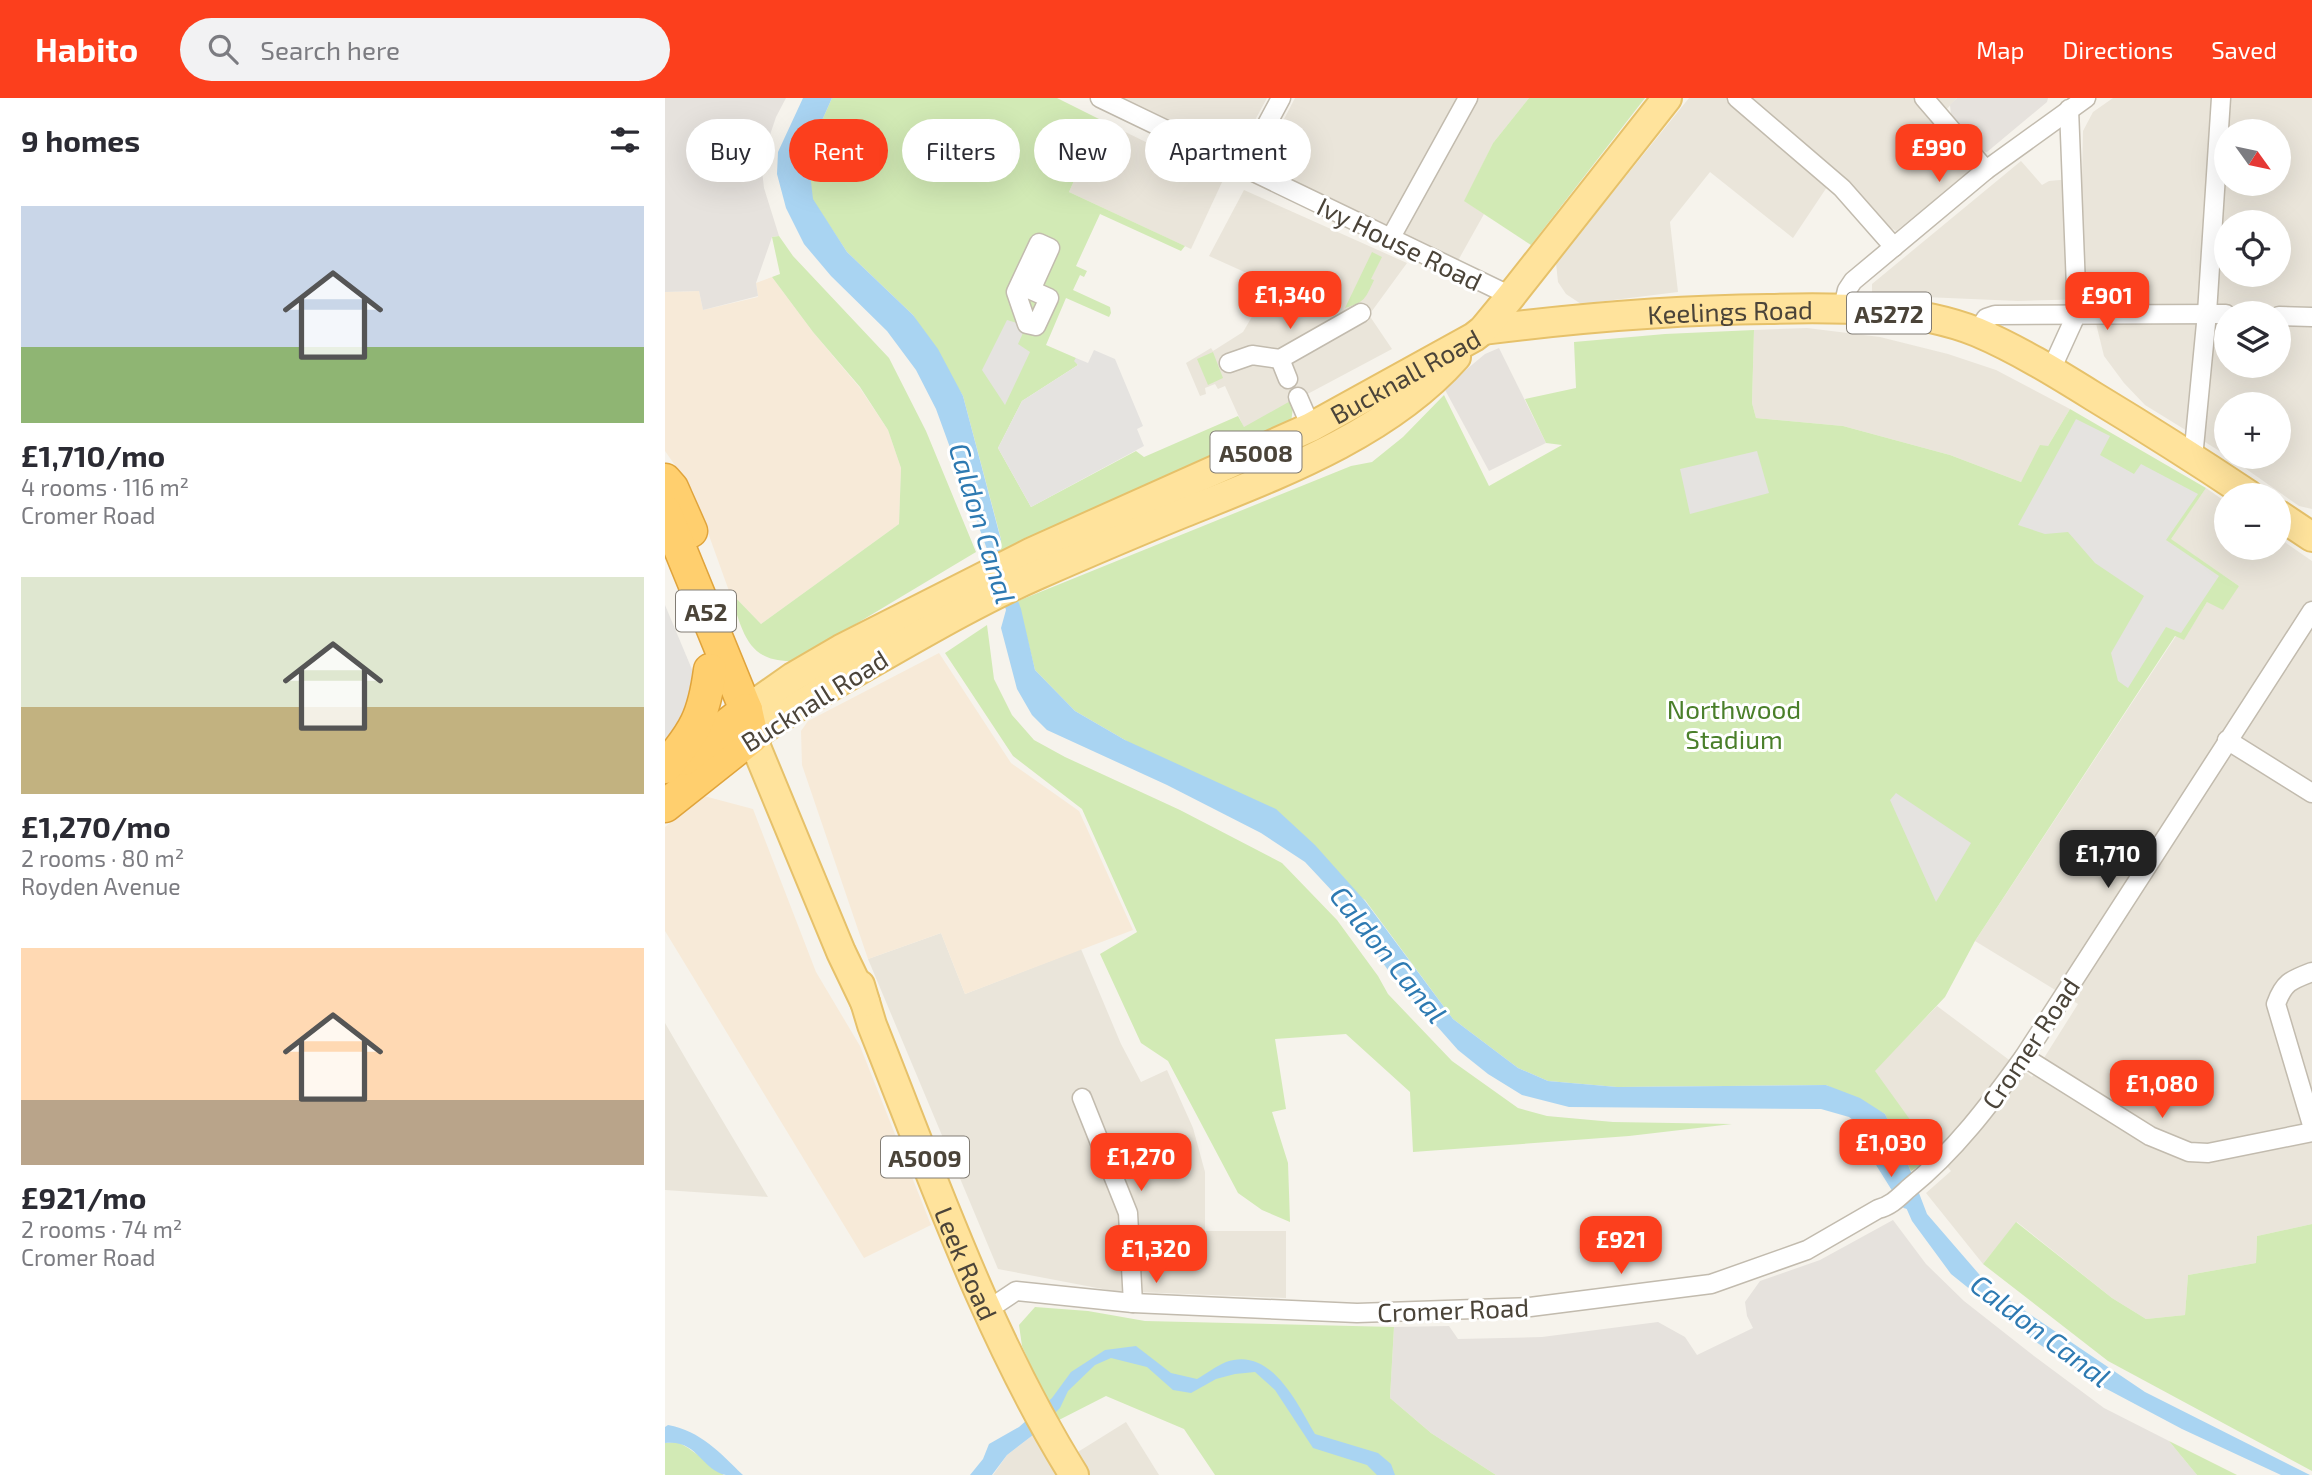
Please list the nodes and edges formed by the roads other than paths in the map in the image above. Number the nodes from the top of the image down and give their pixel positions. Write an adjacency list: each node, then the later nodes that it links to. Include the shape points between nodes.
1 (1100, 98): 11 (street, Ivy House Road)
2 (1281, 98): 10 (street)
3 (1468, 98): 14 (street)
4 (1667, 98): 16 (main road, A5008)
5 (1737, 98): 15 (street, via 1842,188)
6 (1924, 98): 12 (street)
7 (2086, 98): 9 (street)
8 (2221, 98): 20 (street)
9 (2069, 109): 12 (street); 19 (street)
10 (1270, 119)
11 (1145, 120)
12 (1986, 170): 15 (street)
13 (1274, 182): 14 (street, Ivy House Road)
14 (1390, 239): 16 (street, Ivy House Road)
15 (1895, 247): 17 (street, via 1853,281)
16 (1511, 296): 25 (main road, A5008)
17 (1843, 307): 24 (main road, Keelings Road / A5272); 25 (main road, Keelings Road / A5272, via 1683,310)
18 (1361, 313): 26 (street)
19 (2077, 313): 20 (street); 24 (street, via 1995,315 1986,318); 28 (street)
20 (2207, 313): 21 (street); 32 (street)
21 (2214, 313)
22 (2291, 316): 23 (street)
23 (2312, 317)
24 (1977, 332): 28 (main road, Keelings Road / A5272)
25 (1478, 333): 31 (main road, Bucknall Road / A5008); 39 (main road, Bucknall Road / A5008, via 1437,379 1353,436 1303,463)
26 (1279, 359): 27 (street, via 1252,355); 29 (street)
27 (1229, 363)
28 (2051, 370): 32 (main road, Keelings Road / A5272)
29 (1288, 379)
30 (1298, 397): 31 (street)
31 (1311, 427): 39 (main road, Bucknall Road / A5008)
32 (2193, 458): 34 (main road, Keelings Road / A5272)
33 (665, 480): 42 (highway, via 672,488)
34 (2231, 483)
35 (665, 512): 42 (highway, A52)
36 (2291, 521): 37 (main road)
37 (2309, 531)
38 (665, 561): 41 (highway, A52)
39 (1034, 564): 42 (main road, Bucknall Road, via 841,649 793,677)
40 (2312, 611): 43 (street, Cromer Road)
41 (709, 670): 42 (highway); 44 (highway, A52, via 701,717)
42 (749, 723): 45 (highway); 47 (highway, Bucknall Road); 54 (main road, Leek Road / A5009)
43 (2227, 740): 46 (street); 49 (street, Cromer Road)
44 (665, 767)
45 (665, 773)
46 (2312, 793)
47 (665, 806)
48 (2304, 975): 51 (street, via 2282,987 2276,1004)
49 (2024, 1057): 52 (street, via 2150,1136 2189,1152 2208,1153); 53 (street, Cromer Road, via 1959,1142 1887,1207 1807,1250 1711,1284 1530,1307 1357,1313)
50 (1082, 1098): 53 (street, via 1128,1213)
51 (2312, 1125)
52 (2312, 1132)
53 (1133, 1303): 54 (street, Cromer Road, via 1016,1291)
54 (986, 1311): 55 (main road, Leek Road / A5009)
55 (1074, 1475)

